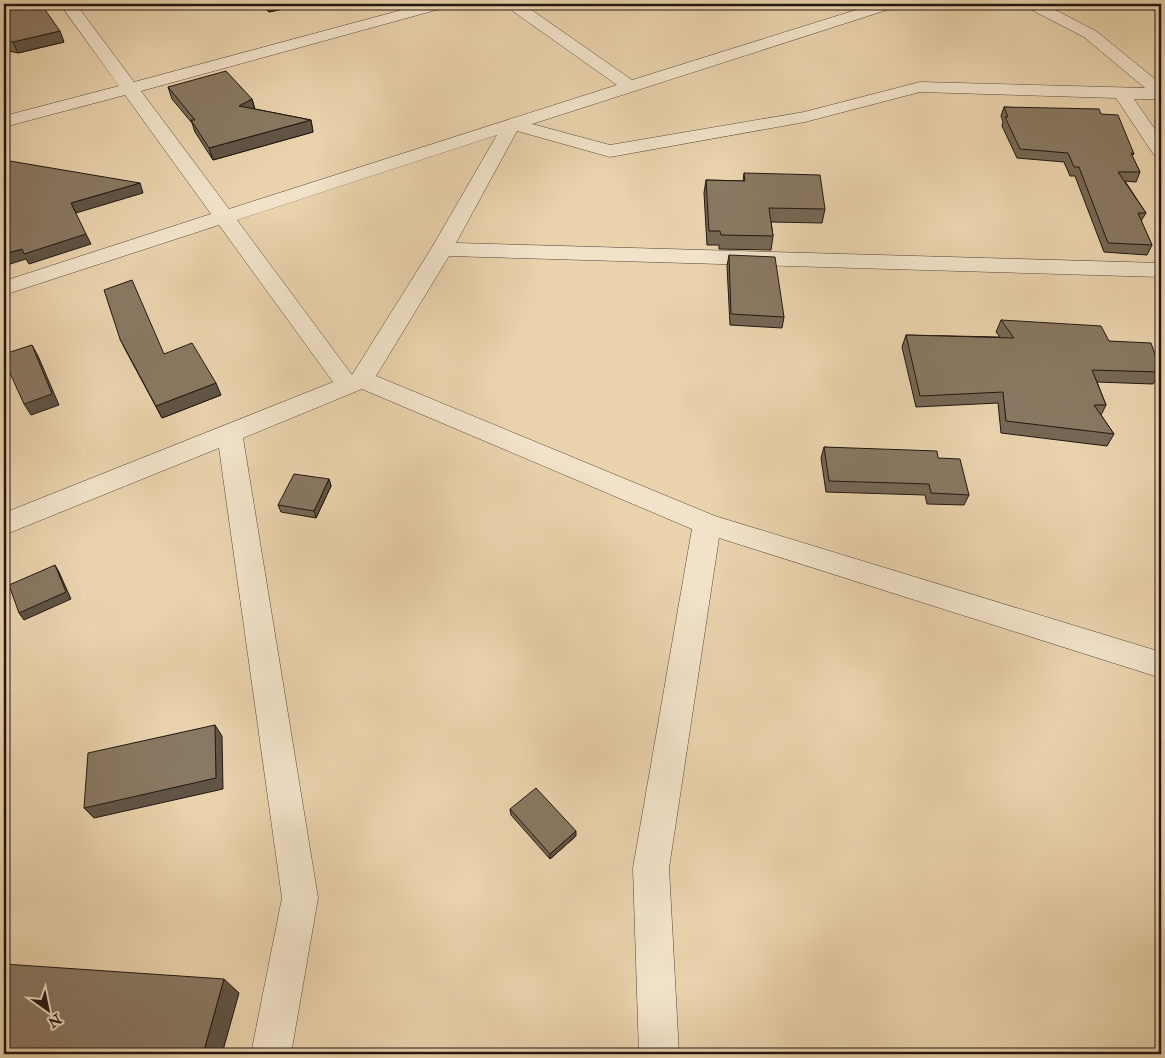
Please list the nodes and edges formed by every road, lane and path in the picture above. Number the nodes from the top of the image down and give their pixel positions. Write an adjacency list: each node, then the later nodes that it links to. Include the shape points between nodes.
1 (68, 4): 7 (street)
2 (441, 4): 7 (street)
3 (514, 4): 6 (street)
4 (890, 4): 6 (street)
5 (1032, 4): 9 (street, via 1090,34)
6 (630, 86): 11 (street)
7 (130, 88): 10 (street); 13 (street)
8 (1122, 94): 9 (street); 11 (street, via 920,87 805,117 610,151); 12 (street)
9 (1161, 94)
10 (4, 122)
11 (512, 124): 13 (street); 14 (street)
12 (1161, 151)
13 (224, 216): 16 (street); 17 (street)
14 (442, 249): 15 (street); 17 (street)
15 (1161, 270)
16 (4, 288)
17 (355, 383): 18 (street); 20 (street)
18 (230, 433): 19 (street); 22 (street, via 300,898)
19 (4, 524)
20 (707, 524): 21 (street); 23 (street, via 651,868)
21 (1161, 665)
22 (271, 1054)
23 (659, 1054)

